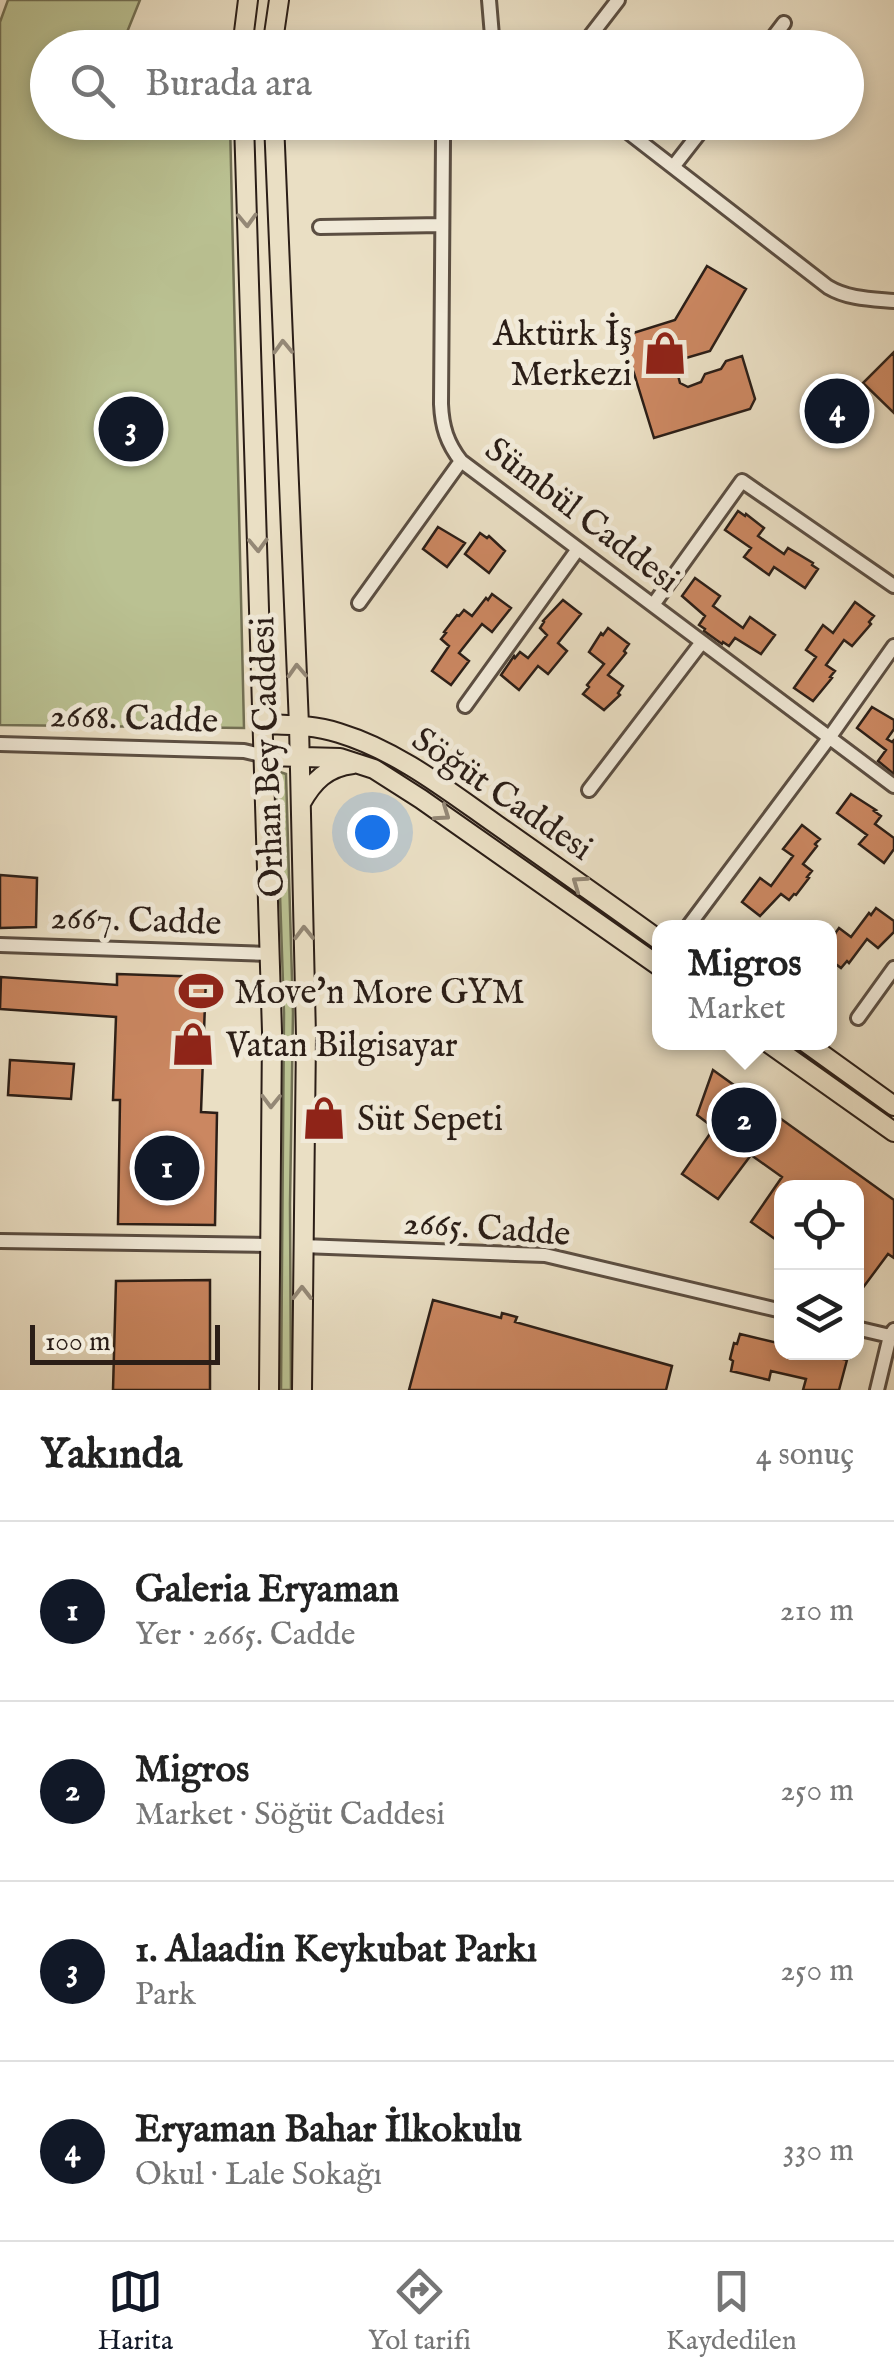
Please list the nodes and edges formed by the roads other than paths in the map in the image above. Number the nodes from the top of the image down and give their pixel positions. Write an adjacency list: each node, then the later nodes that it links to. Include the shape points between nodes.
1 (248, 0): 6 (main road)
2 (279, 0): 7 (main road)
3 (490, 0): 8 (street)
4 (618, 0): 9 (street)
5 (784, 23): 10 (street)
6 (244, 30)
7 (275, 30)
8 (492, 30)
9 (595, 30)
10 (779, 30)
11 (245, 140): 28 (main road, Orhan Bey Caddesi, one-way to 28)
12 (275, 140): 29 (main road, Orhan Bey Caddesi, one-way to 12)
13 (443, 140): 17 (street, Sümbül Caddesi)
14 (639, 140): 16 (street)
15 (694, 140): 16 (street)
16 (674, 167): 19 (street, via 828,287)
17 (442, 226): 18 (street); 20 (street, Sümbül Caddesi, via 442,421)
18 (320, 227)
19 (894, 301)
20 (461, 461): 21 (street, Sümbül Caddesi); 23 (street)
21 (578, 549): 24 (street, Sümbül Caddesi); 27 (street)
22 (894, 586): 24 (street, via 742,481)
23 (358, 603)
24 (653, 605): 25 (street, Sümbül Caddesi)
25 (702, 642): 30 (street, Sümbül Caddesi); 36 (street)
26 (894, 646): 30 (street)
27 (465, 706)
28 (264, 724): 29 (main road, Söğüt Caddesi); 32 (main road, Orhan Bey Caddesi)
29 (299, 725): 33 (main road, Orhan Bey Caddesi); 39 (main road, Söğüt Caddesi, one-way to 29, via 398,759 340,733)
30 (829, 738): 35 (street, Sümbül Caddesi); 38 (street)
31 (0, 744): 32 (street, 2668. Cadde)
32 (265, 756): 33 (main road, Söğüt Caddesi); 41 (main road, Orhan Bey Caddesi)
33 (300, 757): 34 (main road, Söğüt Caddesi); 37 (main road, Orhan Bey Caddesi)
34 (360, 763): 37 (main road, via 328,771); 42 (main road, Söğüt Caddesi, one-way to 42, via 422,799)
35 (894, 786)
36 (589, 790)
37 (301, 804): 51 (main road, Orhan Bey Caddesi, one-way to 37)
38 (693, 920)
39 (652, 935)
40 (0, 945): 41 (street, 2667. Cadde)
41 (270, 954): 50 (main road, Orhan Bey Caddesi, one-way to 50)
42 (652, 961)
43 (894, 968): 44 (street)
44 (858, 1018)
45 (778, 1050): 48 (main road)
46 (815, 1050): 47 (main road)
47 (894, 1106)
48 (894, 1132)
49 (0, 1241): 50 (street)
50 (270, 1245): 55 (main road, Orhan Bey Caddesi)
51 (302, 1246): 52 (street, 2665. Cadde, via 545,1255); 56 (main road, Orhan Bey Caddesi, one-way to 51)
52 (774, 1308)
53 (864, 1329): 54 (street)
54 (892, 1333): 57 (street)
55 (269, 1390)
56 (302, 1390)
57 (877, 1390)

